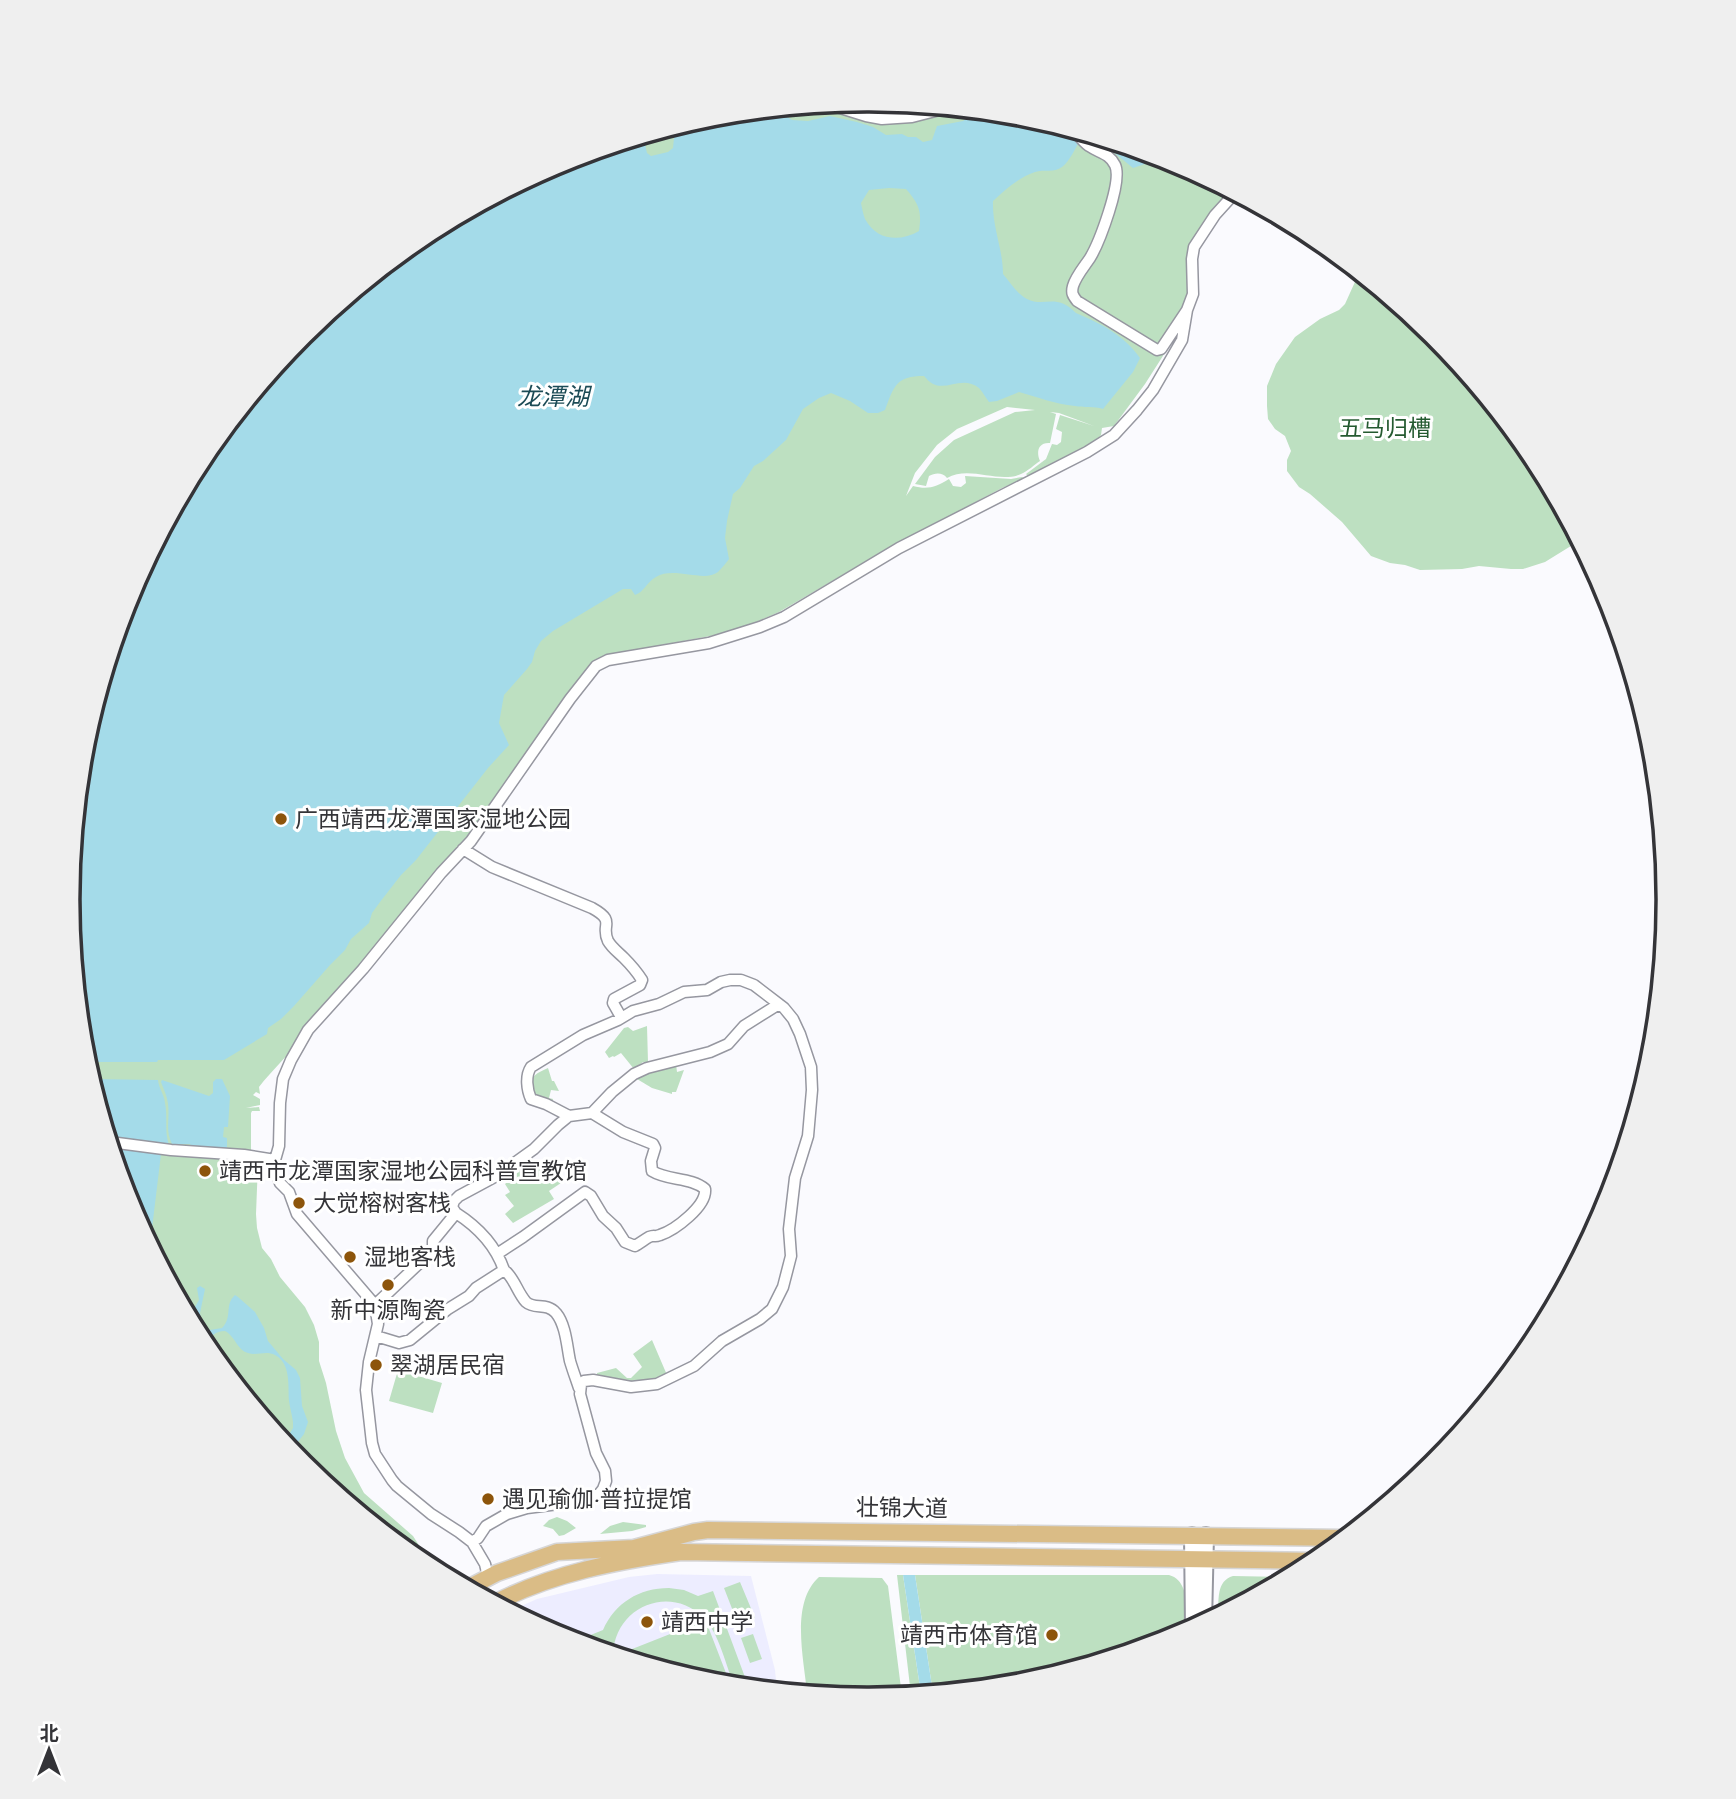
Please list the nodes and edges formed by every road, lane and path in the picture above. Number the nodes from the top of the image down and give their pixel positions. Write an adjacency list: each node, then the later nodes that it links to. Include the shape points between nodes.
1 (857, 112): 2 (street, via 882,119)
2 (923, 114)
3 (1085, 143): 5 (street, via 1109,156 1117,179 1096,246 1074,281 1073,297 1154,350 1161,349)
4 (1229, 200): 5 (street, via 1194,247 1193,294)
5 (1187, 310): 6 (street, via 1182,340 1153,390 1114,435 1087,452 899,548 784,617 709,643 596,666)
6 (463, 849): 8 (street, via 492,867 604,915 609,942 642,981 614,999); 12 (street, via 305,1035 283,1079)
7 (779, 1004): 8 (street, via 754,985 730,980 704,991 680,993); 9 (street, via 744,1026 728,1044 634,1074); 18 (street, via 800,1034 812,1081 807,1141 795,1178 791,1256 779,1297 772,1310 722,1341 694,1366 653,1386 589,1380)
8 (621, 1017): 10 (street, via 530,1069 531,1100)
9 (592, 1113): 10 (street); 14 (street, via 653,1143 652,1171 704,1187 704,1200 675,1227 635,1246 625,1241 597,1203 583,1193)
10 (569, 1116): 13 (street, via 534,1149 459,1196 452,1204)
11 (119, 1143): 12 (street)
12 (275, 1160): 16 (street, via 280,1183 289,1192 297,1214)
13 (456, 1213): 14 (street, via 482,1233); 16 (street, via 433,1241 429,1254)
14 (497, 1254): 15 (street)
15 (503, 1270): 17 (street, via 410,1340 399,1343); 18 (street, via 526,1302 547,1306 557,1314)
16 (374, 1305): 17 (street)
17 (376, 1336): 21 (street, via 366,1390 376,1454 397,1486)
18 (579, 1388): 21 (street, via 592,1441 606,1471 604,1489 566,1503 507,1514 486,1526)
19 (1199, 1535): 20 (main road, 壮锦大道); 22 (main road); 24 (main road, 壮锦大道, via 708,1530 634,1548 557,1552)
20 (1328, 1538)
21 (472, 1542): 24 (street)
22 (1199, 1558): 23 (main road, 壮锦大道); 26 (main road, 壮锦大道, via 681,1552 577,1572); 27 (main road); 28 (main road)
23 (1295, 1560)
24 (488, 1577): 25 (main road, 壮锦大道)
25 (477, 1583)
26 (506, 1598)
27 (1203, 1612)
28 (1194, 1616)

